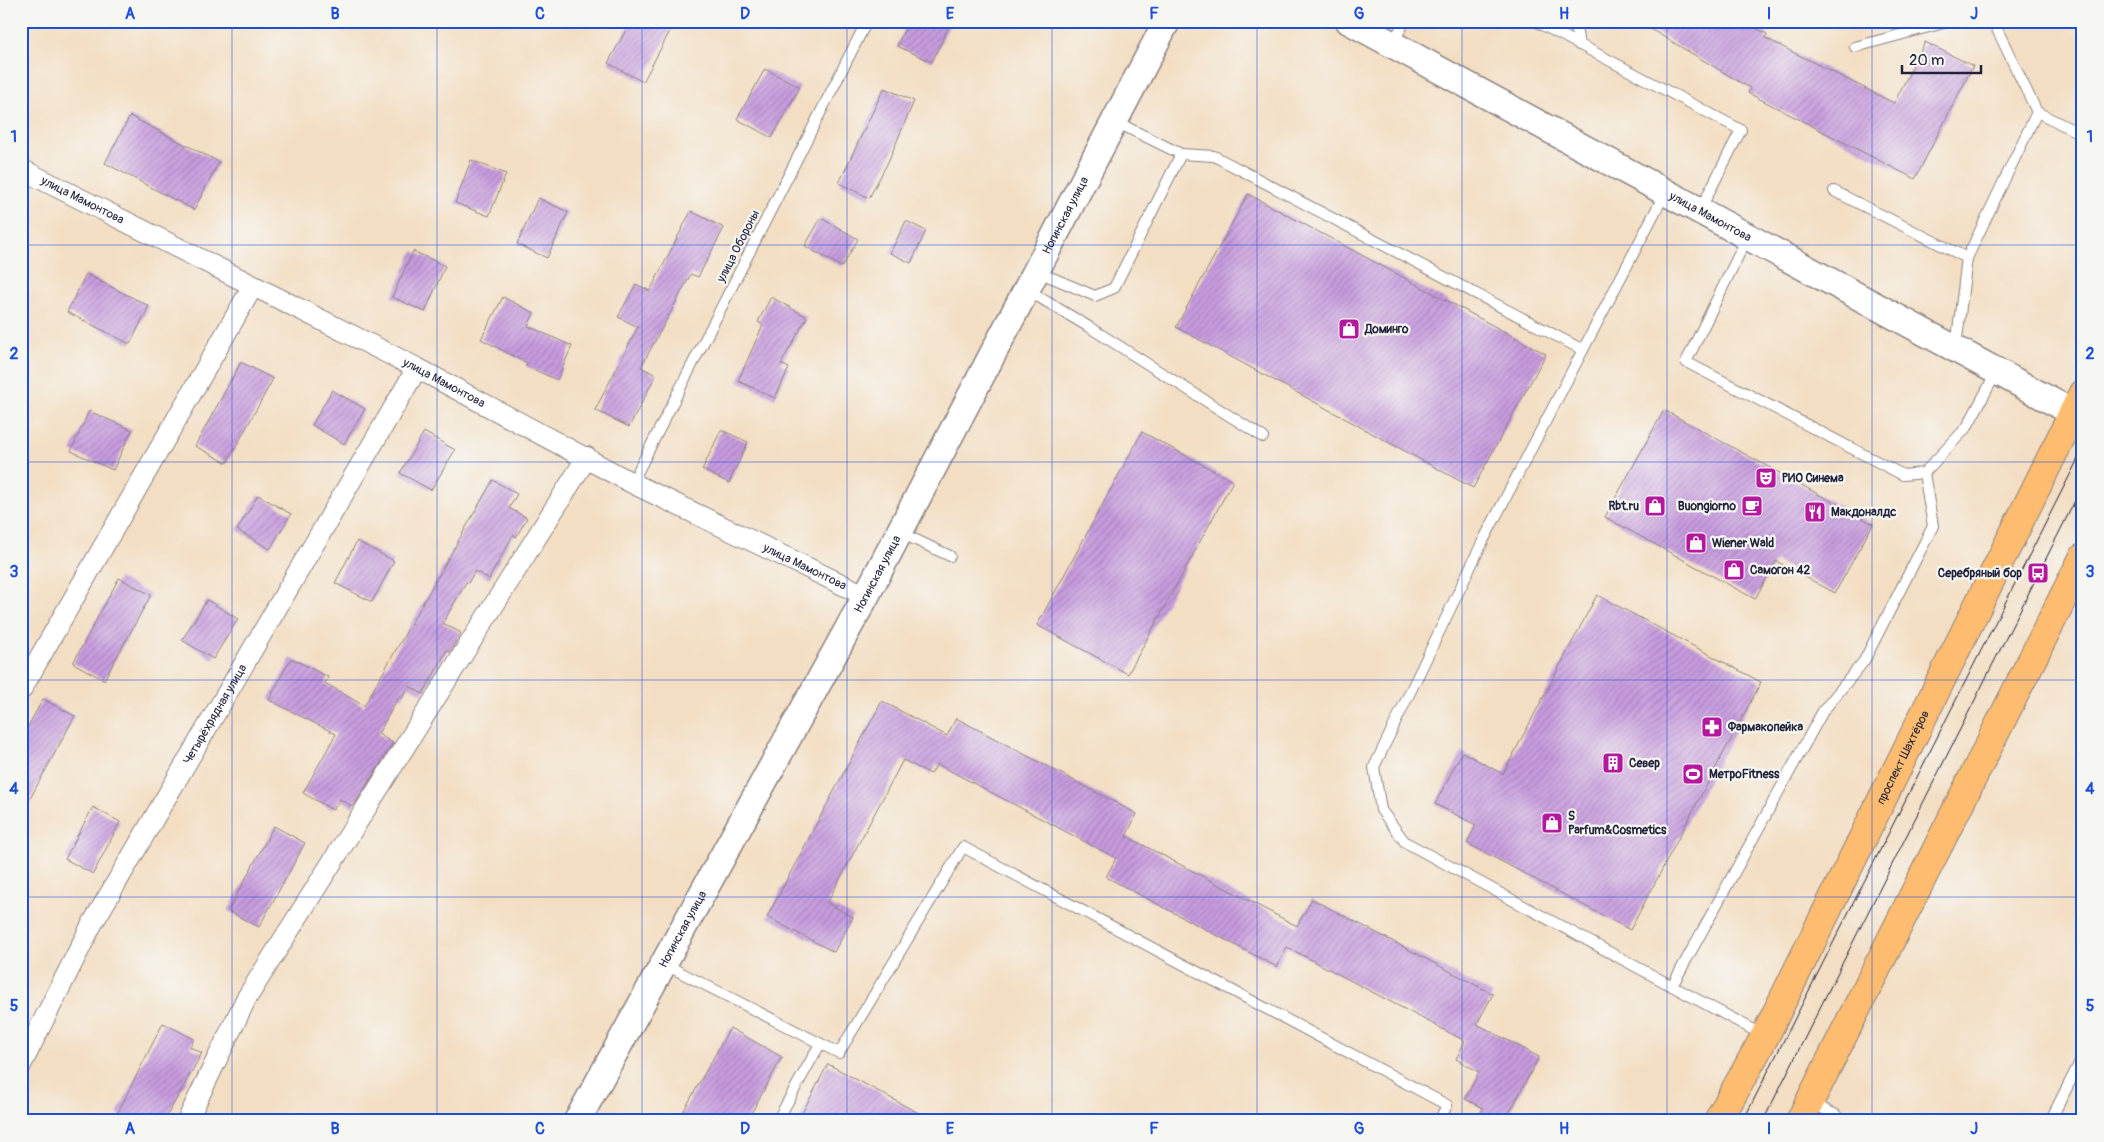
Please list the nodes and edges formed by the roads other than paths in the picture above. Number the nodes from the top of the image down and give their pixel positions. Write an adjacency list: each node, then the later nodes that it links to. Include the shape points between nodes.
1 (867, 21): 32 (lane, улица Обороны)
2 (1167, 21): 13 (street, Ногинская улица)
3 (1349, 21): 9 (street, улица Мамонтова)
4 (1405, 21): 9 (lane)
5 (1535, 21): 10 (lane)
6 (1575, 21): 10 (lane)
7 (1951, 21): 11 (lane)
8 (1993, 21): 12 (lane)
9 (1392, 45): 18 (street, улица Мамонтова)
10 (1579, 45): 19 (lane, via 1741,130)
11 (1855, 47)
12 (2038, 112): 14 (lane); 21 (lane)
13 (1116, 122): 15 (lane); 22 (street, Ногинская улица)
14 (2083, 135)
15 (1181, 154): 22 (lane, via 1114,288 1095,296); 24 (lane, via 1214,156)
16 (21, 168): 23 (street, улица Мамонтова)
17 (1834, 191): 21 (lane)
18 (1665, 193): 19 (street, улица Мамонтова); 24 (lane)
19 (1699, 212): 20 (street, улица Мамонтова)
20 (1748, 238): 25 (street, улица Мамонтова); 31 (lane, via 1686,362 1903,475)
21 (1967, 258): 25 (lane)
22 (1031, 280): 29 (lane, via 1085,324); 33 (street, Ногинская улица)
23 (253, 286): 26 (street, улица Мамонтова); 37 (street)
24 (1583, 350): 39 (lane, via 1482,543 1374,768 1381,810 1405,842)
25 (1956, 350): 27 (street, улица Мамонтова)
26 (417, 368): 30 (street, улица Мамонтова); 43 (street, Четырёхрядная улица, via 90,926)
27 (1996, 372): 28 (street, улица Мамонтова); 31 (lane, via 1968,427)
28 (2079, 408): 40 (main road, проспект Шахтёров)
29 (1263, 437)
30 (587, 457): 32 (street, улица Мамонтова); 45 (street, via 246,999)
31 (1924, 473): 39 (lane, via 1933,526 1864,661 1823,711)
32 (632, 483): 36 (street, улица Мамонтова)
33 (900, 533): 34 (lane); 36 (street, Ногинская улица)
34 (950, 556)
35 (2083, 558): 44 (main road)
36 (866, 596): 38 (street, Ногинская улица)
37 (21, 690)
38 (664, 964): 41 (lane); 46 (street, Ногинская улица)
39 (1672, 986): 40 (lane)
40 (1765, 1036): 49 (main road, проспект Шахтёров)
41 (820, 1044): 47 (lane); 48 (lane, via 839,1053 963,847 1448,1105)
42 (2083, 1056): 51 (lane)
43 (21, 1065)
44 (1805, 1112): 50 (lane, via 1836,1115)
45 (188, 1121)
46 (577, 1121)
47 (777, 1121)
48 (1439, 1121)
49 (1718, 1121)
50 (1839, 1121)
51 (2050, 1121)

